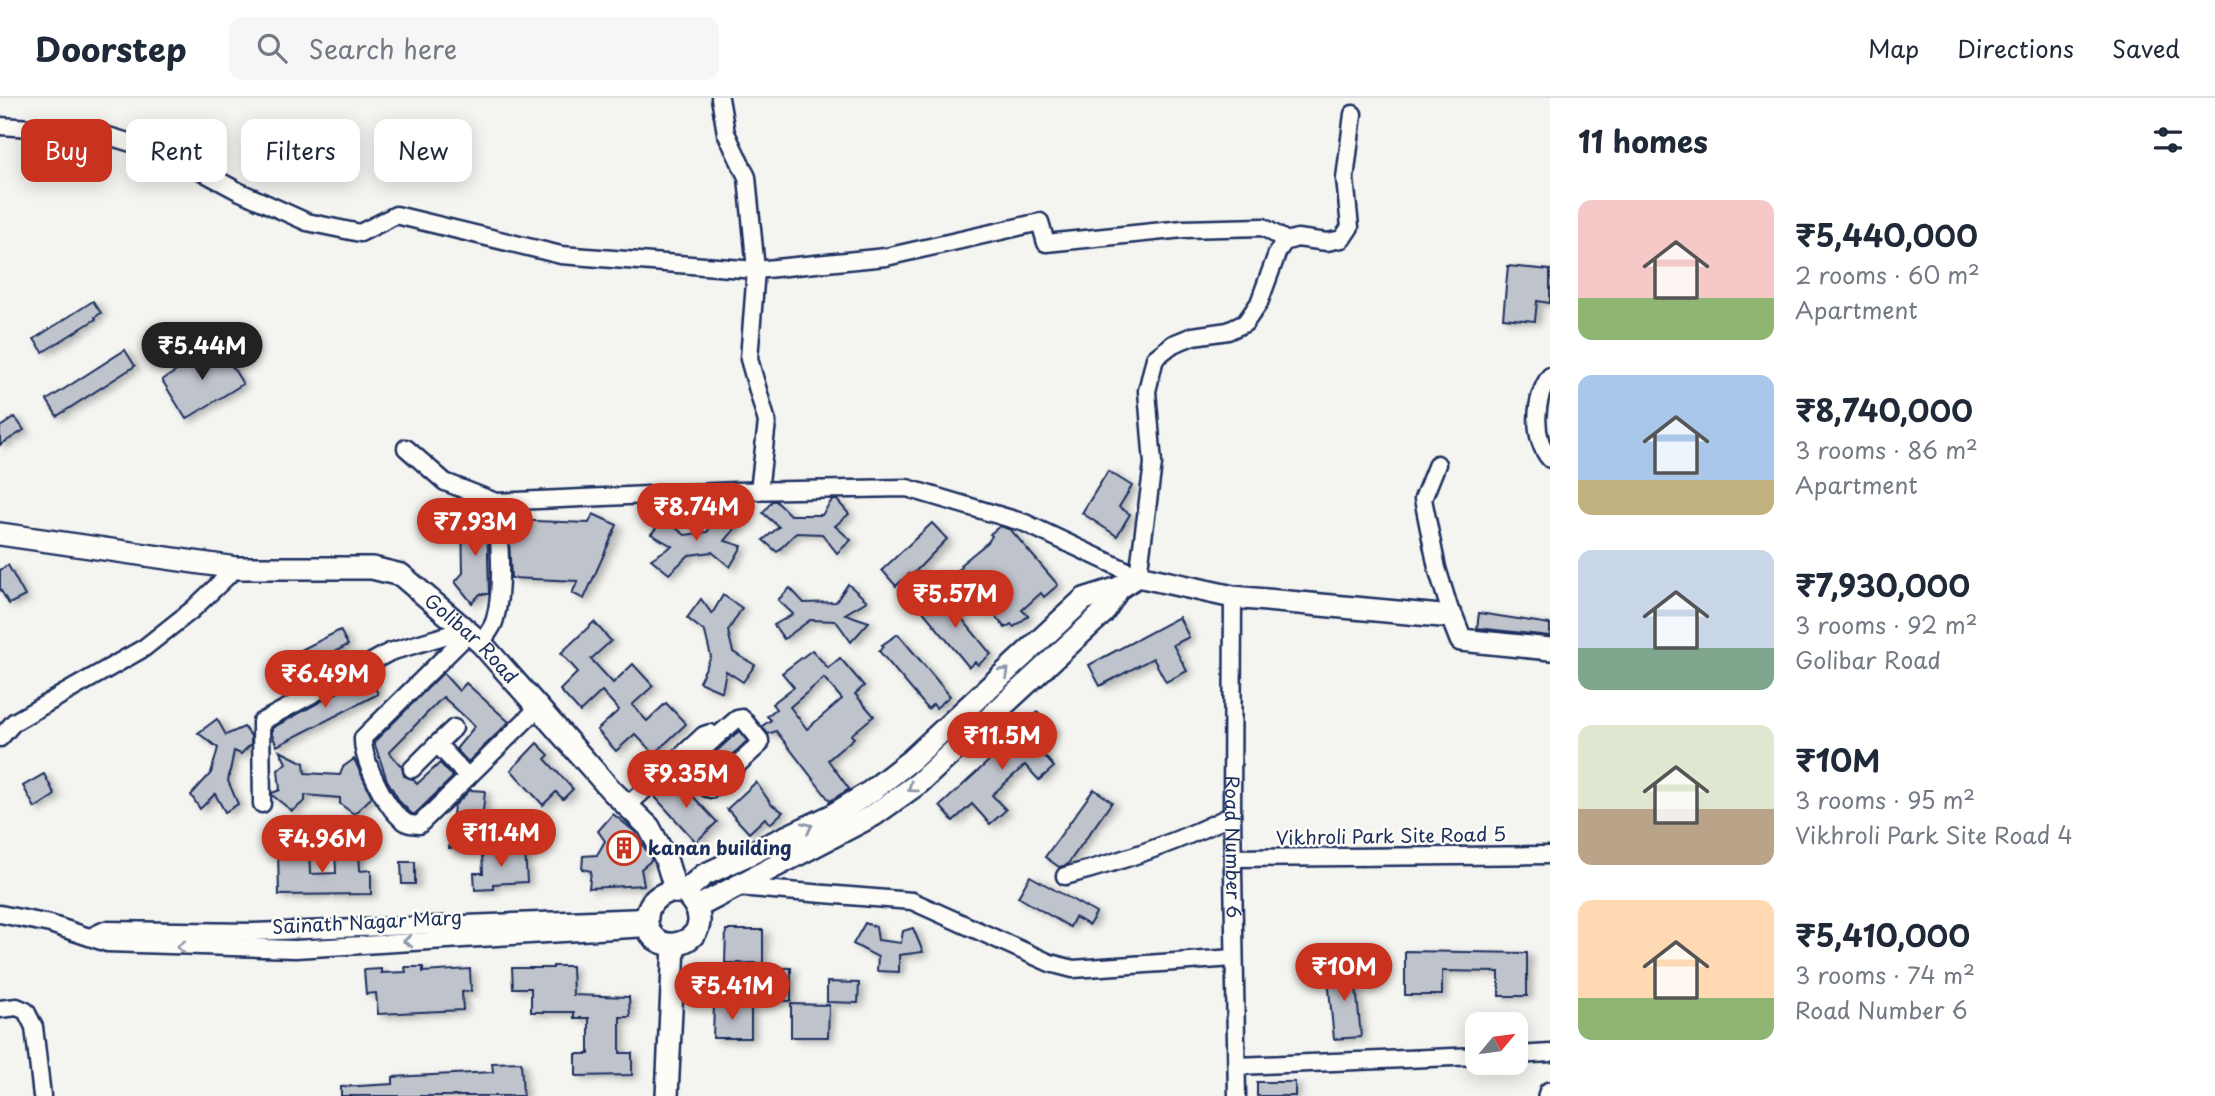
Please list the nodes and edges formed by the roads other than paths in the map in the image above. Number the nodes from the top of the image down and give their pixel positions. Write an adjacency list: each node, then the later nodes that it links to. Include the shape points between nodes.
1 (720, 98): 5 (street, via 726,133 747,177)
2 (1353, 114): 4 (street, via 1345,179 1350,227 1342,239)
3 (0, 126): 5 (street, via 95,132 171,155 307,222 360,233 396,215 561,255)
4 (1287, 241): 5 (street, via 1263,227 1183,229 1046,243 1040,222 886,257); 15 (street, via 1245,323 1228,331 1193,336 1155,358 1147,391 1153,464)
5 (756, 270): 11 (street, via 749,359 767,422)
6 (1550, 376): 7 (street)
7 (1543, 419): 9 (street, via 1543,450)
8 (406, 448): 12 (street, via 445,482)
9 (1550, 459)
10 (1437, 464): 18 (street, via 1423,499)
11 (759, 491): 12 (street); 15 (street, via 907,488 1024,523)
12 (496, 502): 19 (street, via 497,610 494,624)
13 (0, 534): 14 (street, Golibar Road)
14 (236, 568): 19 (street, Golibar Road, via 372,568 401,575); 27 (street, via 144,648 14,722)
15 (1138, 576): 16 (street); 17 (street)
16 (1119, 588): 20 (street, via 1084,599); 22 (street, via 1103,613)
17 (1233, 597): 18 (street); 35 (street, Road Number 6)
18 (1452, 618): 21 (street, via 1461,640)
19 (471, 635): 24 (street, Golibar Road); 31 (street, via 363,738 362,747 376,785 407,823 419,825); 33 (street, via 390,652 261,723)
20 (1044, 636): 22 (street); 23 (street, one-way to 20)
21 (1550, 649)
22 (1059, 655): 25 (street)
23 (977, 698): 25 (street); 32 (street)
24 (538, 708): 31 (street); 34 (street, Golibar Road)
25 (992, 715): 32 (street, one-way to 32, via 919,783)
26 (454, 728): 29 (street)
27 (0, 738)
28 (715, 738): 28 (street, via 689,762 711,789 760,744 742,718); 34 (street, via 710,733 704,735)
29 (437, 744): 30 (street); 31 (street)
30 (412, 769)
31 (468, 777)
32 (875, 801): 36 (street, one-way to 32); 39 (street)
33 (261, 804)
34 (628, 805): 42 (street, Golibar Road, via 649,827)
35 (1232, 815): 38 (street, Road Number 6); 40 (street, via 1115,863)
36 (760, 850): 39 (street); 42 (street, via 704,875)
37 (1550, 855): 38 (street, Vikhroli Park Site Road 5)
38 (1233, 858): 49 (street, Road Number 6)
39 (772, 869): 41 (street)
40 (1065, 876)
41 (737, 887): 42 (street); 49 (street, via 912,901 1073,969)
42 (686, 897): 44 (street, via 660,895 653,901); 47 (street, via 699,924 682,943)
43 (0, 914): 46 (street, Sainath Nagar Marg)
44 (647, 922): 45 (street); 47 (street, via 657,940); 48 (street, Sainath Nagar Marg, one-way to 48)
45 (253, 932): 46 (street, via 105,930); 48 (street)
46 (90, 937): 48 (street, Sainath Nagar Marg, one-way to 46, via 107,943)
47 (674, 945): 56 (street)
48 (252, 949)
49 (1234, 958): 54 (street, Road Number 6)
50 (0, 1009): 55 (street, via 26,1011 34,1027)
51 (1550, 1053): 52 (street)
52 (1528, 1054)
53 (1465, 1056): 54 (street)
54 (1237, 1066): 57 (street, Road Number 6)
55 (41, 1096)
56 (667, 1096)
57 (1237, 1096)

